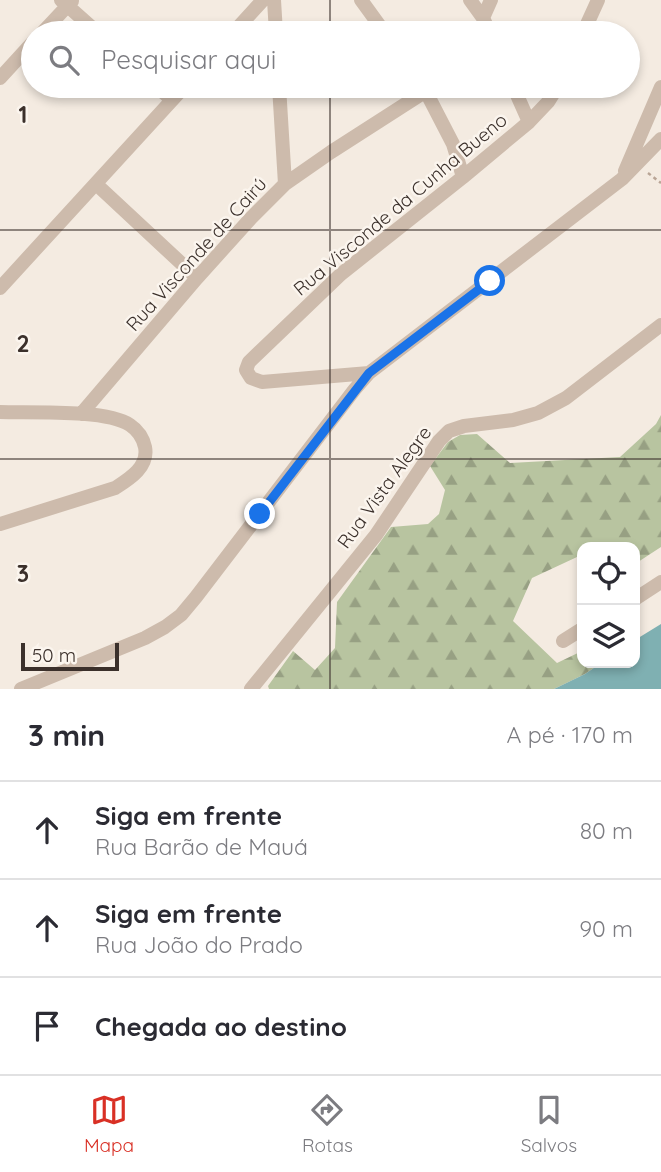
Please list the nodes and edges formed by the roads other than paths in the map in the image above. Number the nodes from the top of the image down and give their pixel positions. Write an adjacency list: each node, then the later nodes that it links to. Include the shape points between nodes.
1 (263, 0): 11 (street)
2 (274, 0): 12 (street)
3 (361, 0): 13 (street)
4 (470, 0): 8 (street)
5 (491, 0): 8 (street)
6 (598, 0): 15 (street)
7 (67, 2): 9 (street); 10 (street)
8 (483, 18): 14 (street)
9 (52, 21)
10 (86, 21)
11 (244, 21)
12 (275, 21)
13 (377, 21)
14 (484, 21)
15 (588, 21)
16 (21, 55): 17 (street)
17 (0, 78)
18 (661, 87): 29 (street)
19 (170, 98): 25 (street)
20 (280, 98): 31 (street)
21 (410, 98): 31 (street, Rua Visconde de Cairú)
22 (430, 98): 28 (street)
23 (518, 98): 26 (street)
24 (550, 98): 26 (street, Rua Visconde da Cunha Bueno)
25 (172, 100): 30 (street)
26 (529, 122): 28 (street, Rua Visconde da Cunha Bueno)
27 (661, 139): 29 (street)
28 (463, 177): 35 (street, Rua Visconde da Cunha Bueno, via 331,283 246,370 262,382)
29 (622, 179): 35 (street)
30 (96, 184): 32 (street); 33 (street)
31 (285, 184): 32 (street, Rua Visconde de Cairú)
32 (197, 278): 37 (street, Rua Visconde de Cairú)
33 (0, 288)
34 (661, 325): 44 (street, Rua Vista Alegre, via 566,398 538,413 449,431 376,535)
35 (369, 373): 43 (street, via 181,615 145,638)
36 (0, 412): 37 (street)
37 (81, 414): 38 (street, via 112,417 131,425 143,437 146,453 141,468 115,488)
38 (0, 524)
39 (661, 583): 40 (street)
40 (640, 596)
41 (577, 632): 42 (street)
42 (563, 641)
43 (21, 689)
44 (251, 689)

